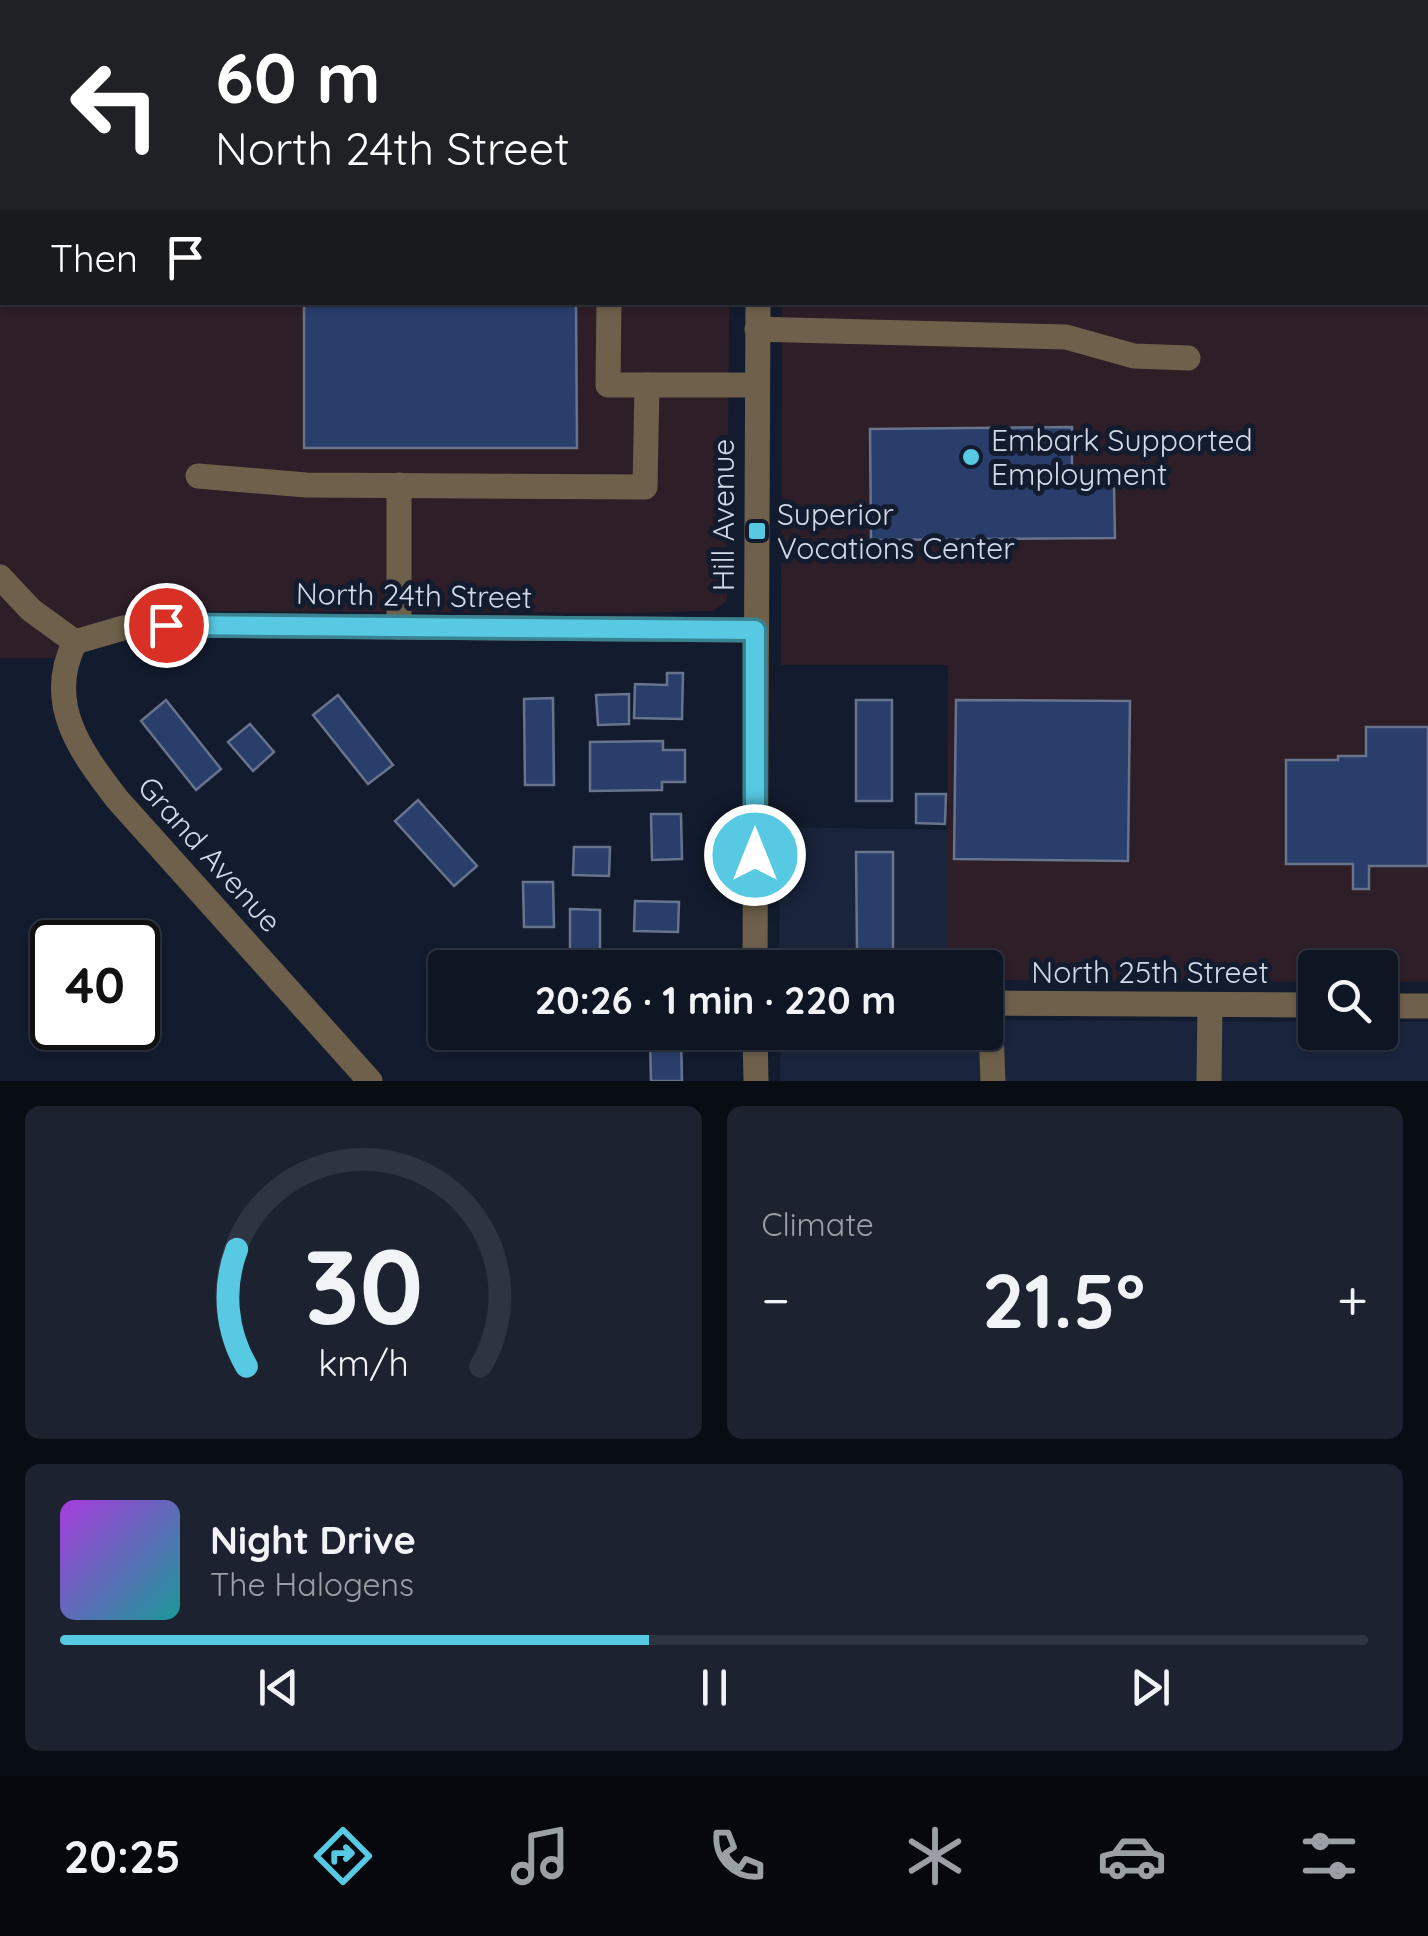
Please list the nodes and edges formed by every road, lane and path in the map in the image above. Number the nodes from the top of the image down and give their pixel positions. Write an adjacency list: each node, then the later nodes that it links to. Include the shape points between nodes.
1 (608, 305): 6 (street, via 608,386)
2 (758, 305): 3 (street, Hill Avenue)
3 (758, 329): 4 (street, via 1066,337 1134,356); 5 (street, Hill Avenue)
4 (1188, 358)
5 (755, 384): 6 (street); 11 (street, Hill Avenue)
6 (647, 385): 8 (street, via 645,487)
7 (198, 476): 8 (street)
8 (399, 485): 10 (street)
9 (0, 577): 12 (street)
10 (400, 627): 11 (street, North 24th Street); 12 (street, North 24th Street, via 166,625)
11 (755, 630): 13 (street, Hill Avenue)
12 (75, 642): 21 (street, Grand Avenue, via 65,702 80,751)
13 (756, 950)
14 (1003, 1004): 15 (street, North 25th Street)
15 (1210, 1005): 16 (street, North 25th Street); 24 (street)
16 (1298, 1005)
17 (1398, 1006): 18 (street)
18 (1428, 1006)
19 (756, 1050): 22 (street)
20 (991, 1050): 23 (street)
21 (370, 1081)
22 (756, 1081)
23 (993, 1081)
24 (1209, 1081)

